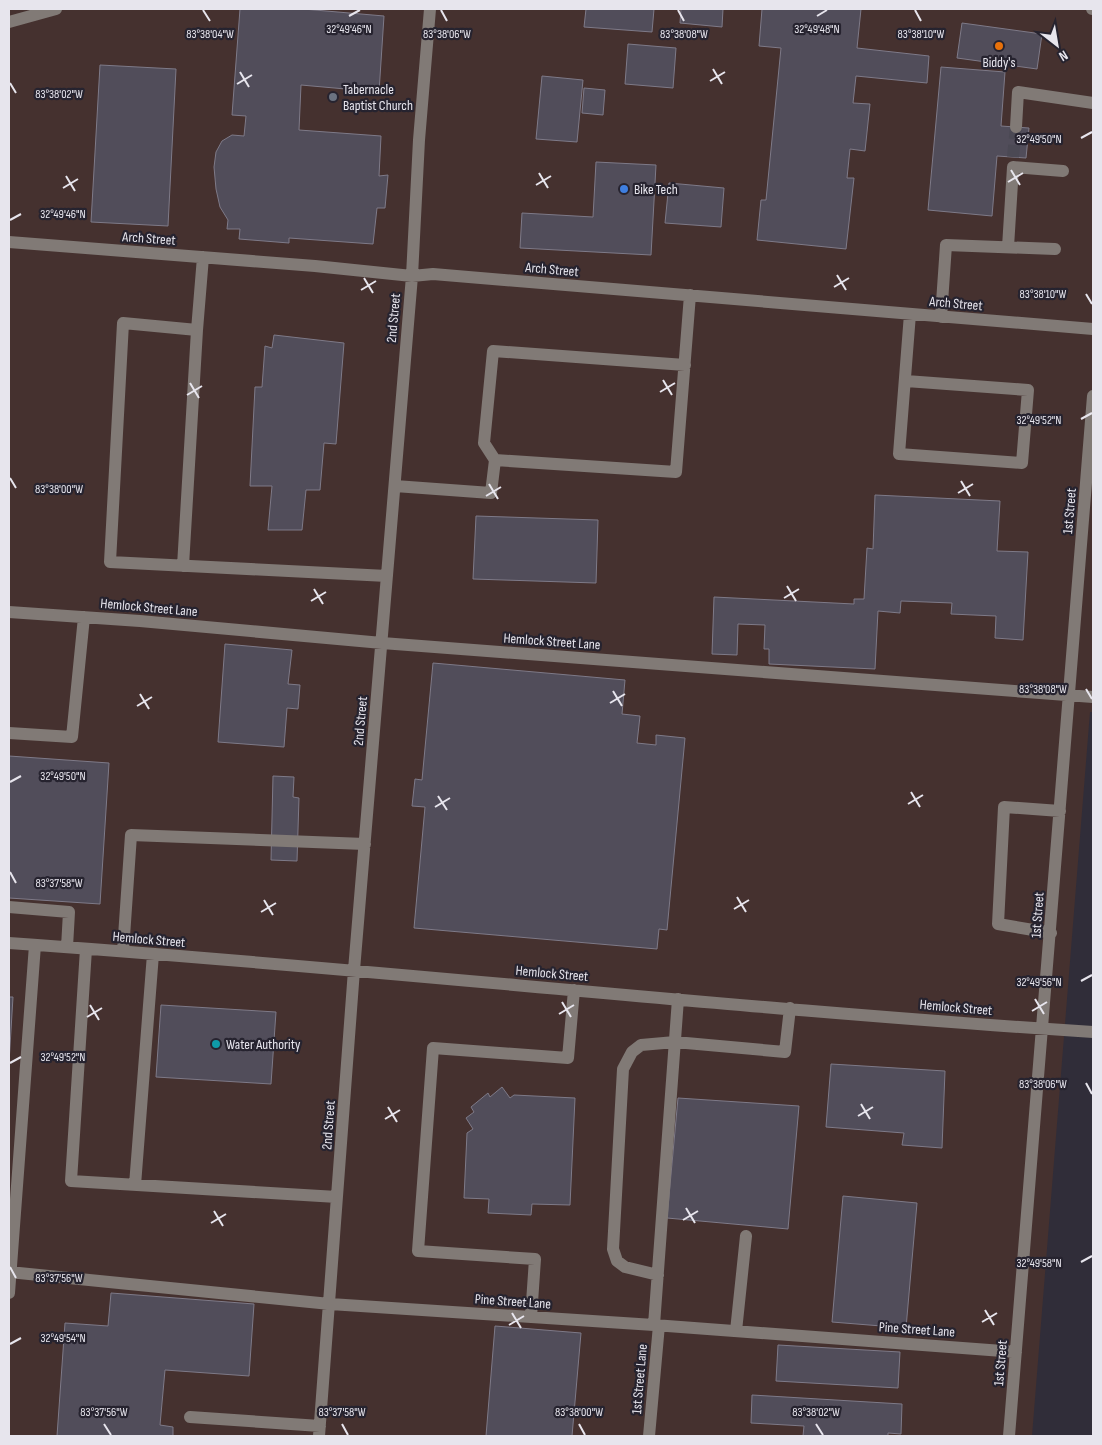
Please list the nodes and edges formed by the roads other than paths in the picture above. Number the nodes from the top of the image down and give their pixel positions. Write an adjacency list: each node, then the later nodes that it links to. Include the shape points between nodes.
1 (56, 9): 3 (street)
2 (430, 9): 11 (street, 2nd Street)
3 (9, 22)
4 (1093, 103): 5 (street, via 1018,92)
5 (1016, 127)
6 (1063, 171): 8 (street, via 1013,162)
7 (9, 242): 10 (street, Arch Street)
8 (1008, 247): 9 (street); 14 (street, via 946,245)
9 (1055, 250)
10 (203, 258): 11 (street, Arch Street); 15 (street)
11 (412, 276): 12 (street, Arch Street, via 433,274); 21 (street, 2nd Street)
12 (690, 295): 13 (street, Arch Street); 17 (street)
13 (910, 314): 14 (street, Arch Street); 18 (street)
14 (941, 317): 16 (street, Arch Street)
15 (197, 330): 22 (street); 22 (street, via 123,324 122,333 110,562)
16 (1093, 330)
17 (685, 365): 20 (street, via 676,472); 20 (street, via 493,351 484,443)
18 (906, 381): 18 (street, via 899,454 1022,463 1028,390)
19 (1093, 396): 27 (street, 1st Street)
20 (495, 460): 21 (street, via 491,493)
21 (395, 486): 23 (street, 2nd Street)
22 (183, 566): 23 (street)
23 (387, 576): 26 (street, 2nd Street)
24 (9, 612): 25 (street, Hemlock Street Lane)
25 (84, 617): 26 (street, Hemlock Street Lane); 29 (street, via 72,737)
26 (382, 643): 27 (street, Hemlock Street Lane); 31 (street, 2nd Street)
27 (1068, 696): 28 (street, Hemlock Street Lane); 30 (street, 1st Street)
28 (1093, 697)
29 (9, 733)
30 (1060, 811): 33 (street, 1st Street); 33 (street, via 1004,807 998,924)
31 (365, 844): 38 (street, via 131,835); 40 (street, 2nd Street)
32 (9, 907): 36 (street, via 69,912)
33 (1050, 933): 44 (street, 1st Street)
34 (9, 943): 35 (street, Hemlock Street)
35 (36, 945): 36 (street, Hemlock Street); 50 (street)
36 (67, 947): 37 (street, Hemlock Street)
37 (86, 949): 38 (street, Hemlock Street); 47 (street, via 71,1182)
38 (122, 951): 39 (street, Hemlock Street)
39 (153, 954): 40 (street, Hemlock Street); 47 (street)
40 (354, 970): 41 (street, Hemlock Street); 48 (street, 2nd Street)
41 (574, 990): 42 (street, Hemlock Street); 54 (street, via 568,1058 433,1048 418,1251 535,1259)
42 (678, 999): 43 (street, Hemlock Street); 46 (street, 1st Street Lane)
43 (790, 1008): 44 (street, Hemlock Street); 46 (street, via 785,1052)
44 (1043, 1029): 45 (street, Hemlock Street); 57 (street, 1st Street)
45 (1093, 1032)
46 (675, 1042): 51 (street, 1st Street Lane); 51 (street, via 641,1045 632,1052 623,1069 613,1249 617,1261 625,1267)
47 (136, 1185): 48 (street)
48 (337, 1198): 53 (street, 2nd Street)
49 (746, 1236): 56 (street)
50 (10, 1272): 52 (street); 53 (street, Pine Street Lane)
51 (658, 1275): 55 (street, 1st Street Lane)
52 (9, 1293)
53 (330, 1304): 54 (street, Pine Street Lane); 59 (street, 2nd Street)
54 (530, 1317): 55 (street, Pine Street Lane)
55 (657, 1325): 56 (street, Pine Street Lane); 60 (street, 1st Street Lane)
56 (736, 1331): 57 (street, Pine Street Lane)
57 (1016, 1352): 61 (street, 1st Street)
58 (190, 1417): 59 (street)
59 (319, 1431)
60 (649, 1436)
61 (1010, 1436)

